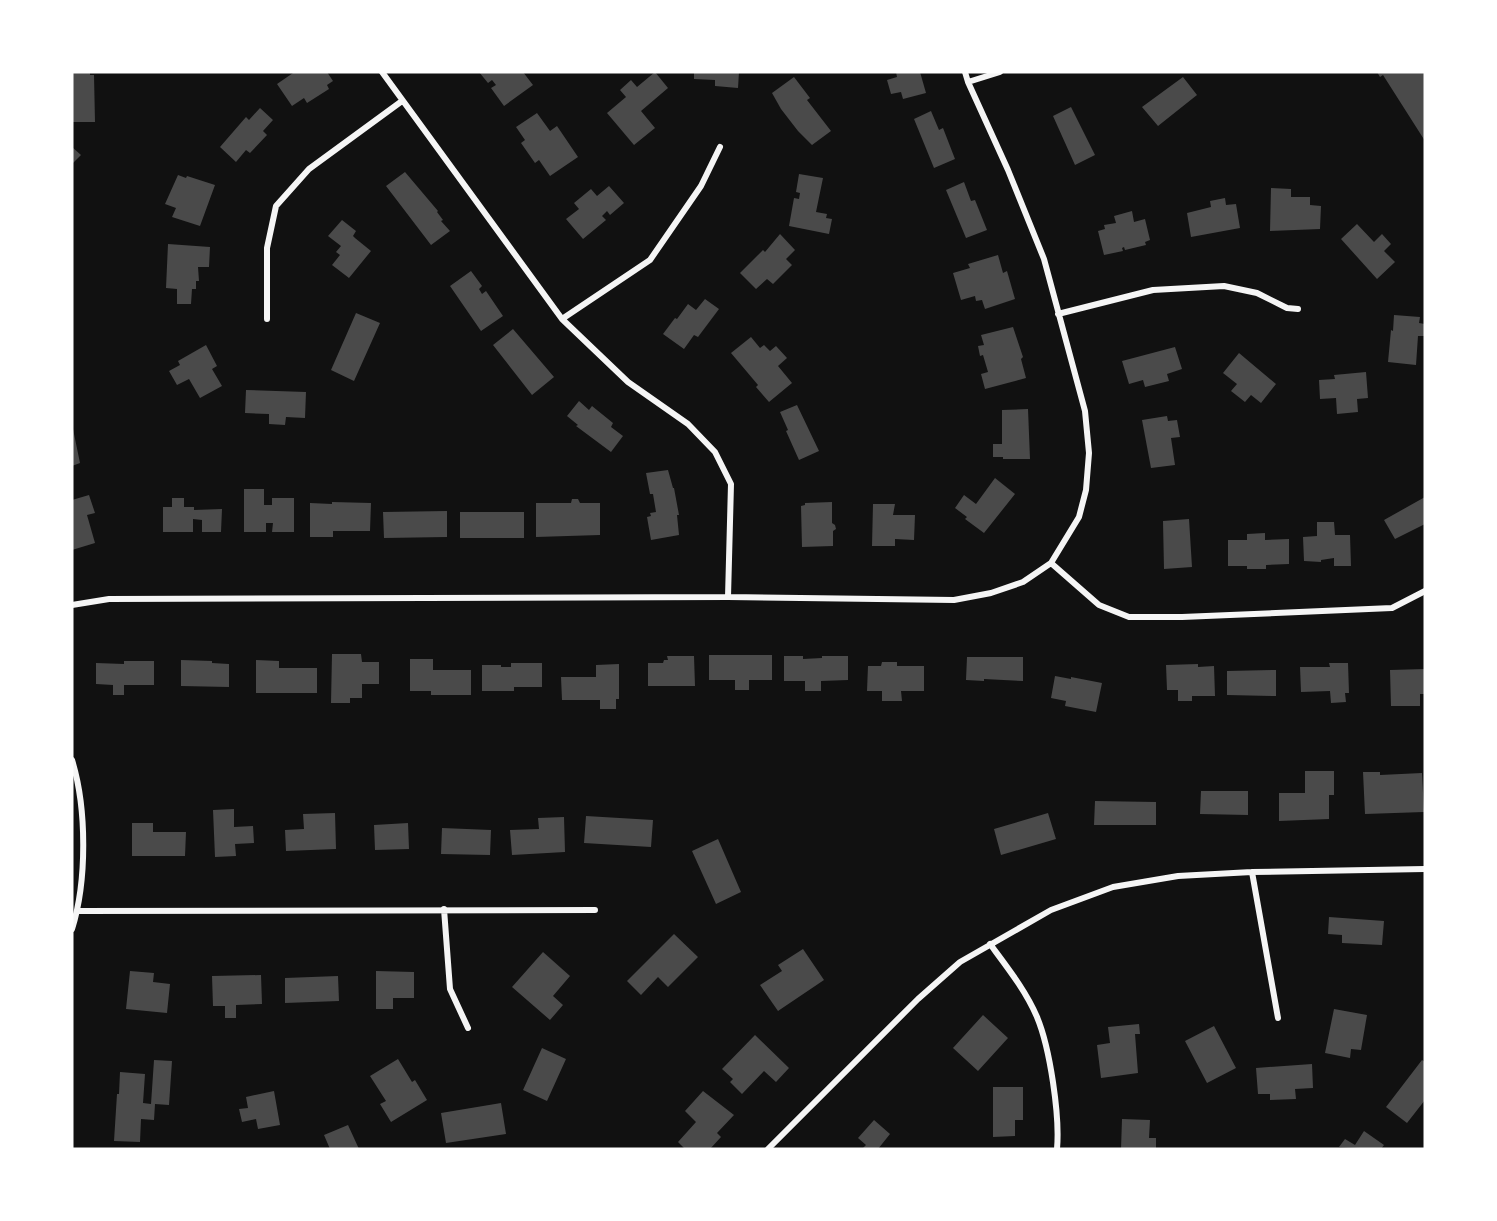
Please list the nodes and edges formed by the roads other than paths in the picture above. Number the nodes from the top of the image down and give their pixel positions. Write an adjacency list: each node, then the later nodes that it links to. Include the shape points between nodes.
1 (382, 72): 5 (street)
2 (965, 72): 4 (street)
3 (1000, 72): 4 (street)
4 (968, 82): 8 (street, via 1044,259)
5 (402, 101): 9 (street, via 309,169 276,206 267,248); 10 (street)
6 (720, 147): 10 (street, via 701,186 650,260)
7 (1298, 309): 8 (street, via 1287,309 1257,293 1224,286 1153,290)
8 (1058, 314): 11 (street, via 1085,411 1089,453 1079,517)
9 (267, 319)
10 (562, 319): 13 (street, via 628,382 687,424 715,452 731,484)
11 (1051, 563): 12 (street, via 1099,605 1129,617 1392,608); 13 (street, via 1023,582 954,600)
12 (1425, 591)
13 (728, 597): 14 (street, via 109,599)
14 (72, 605)
15 (72, 760): 20 (street, via 84,837)
16 (1425, 869): 17 (street)
17 (1252, 872): 22 (street, via 1178,876 1113,887 1050,910); 23 (street)
18 (444, 909): 19 (street); 20 (street); 24 (street, via 450,989)
19 (595, 910)
20 (78, 911): 21 (street)
21 (72, 929)
22 (990, 944): 25 (street, via 960,962 918,999); 26 (street, via 1038,1018 1053,1092)
23 (1278, 1018)
24 (468, 1028)
25 (768, 1149)
26 (1057, 1149)

